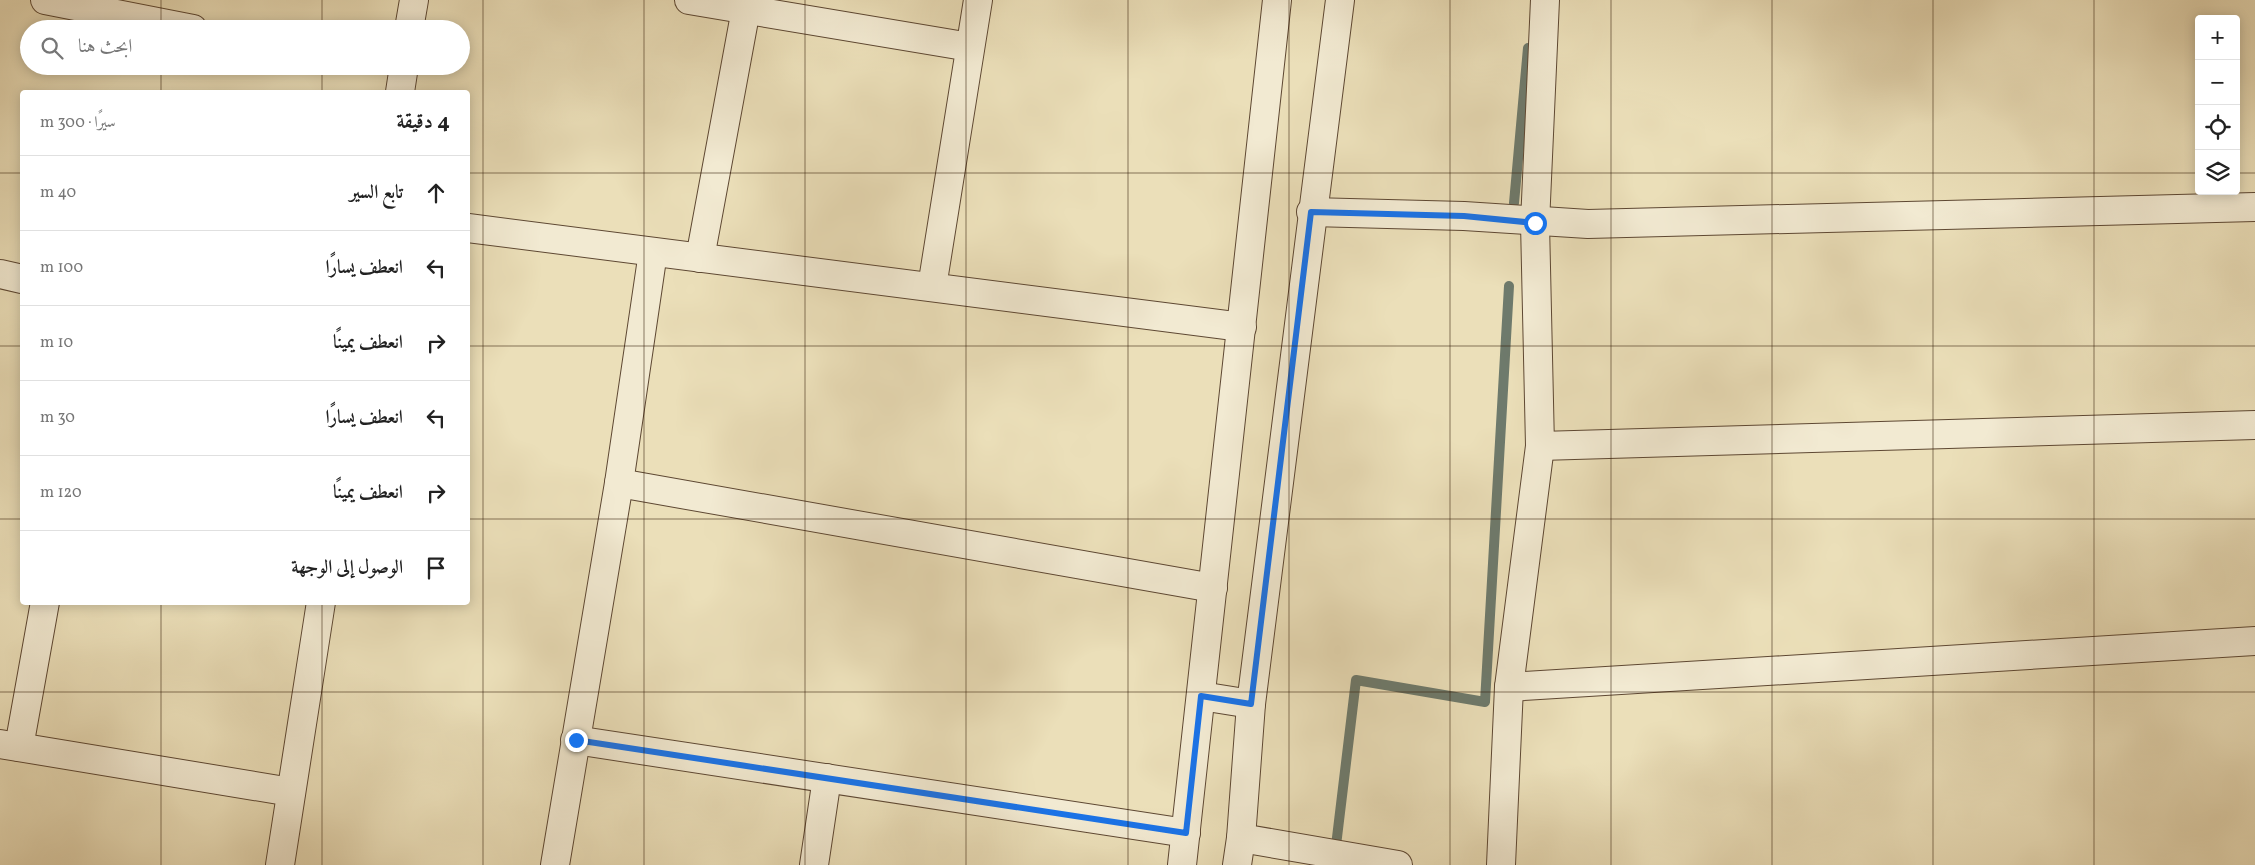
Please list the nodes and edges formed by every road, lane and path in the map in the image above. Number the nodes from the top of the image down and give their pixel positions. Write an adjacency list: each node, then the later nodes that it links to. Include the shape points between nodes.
1 (45, 0): 8 (street)
2 (414, 0): 11 (street)
3 (689, 0): 9 (street)
4 (978, 0): 12 (street)
5 (1277, 0): 22 (street)
6 (1340, 0): 14 (street)
7 (1545, 0): 15 (street)
8 (136, 9): 10 (street)
9 (746, 9): 12 (street); 18 (street)
10 (167, 20)
11 (411, 20)
12 (970, 47): 21 (street)
13 (2255, 207): 15 (street)
14 (1311, 212): 15 (street, via 1464,216); 32 (street)
15 (1535, 223): 24 (street)
16 (470, 228): 17 (street)
17 (654, 252): 18 (street); 25 (street)
18 (700, 258): 21 (street)
19 (0, 274): 20 (street)
20 (20, 279)
21 (932, 287): 22 (street)
22 (1242, 327): 26 (street)
23 (2255, 425): 24 (street)
24 (1540, 446): 30 (street)
25 (619, 483): 26 (street); 33 (street)
26 (1213, 588): 31 (street)
27 (44, 605): 34 (street)
28 (321, 605): 36 (street)
29 (2255, 641): 30 (street)
30 (1509, 687): 45 (street)
31 (1201, 696): 32 (street); 37 (street)
32 (1251, 704): 38 (street)
33 (576, 740): 35 (street); 40 (street)
34 (10, 746): 36 (street)
35 (827, 778): 37 (street); 41 (street)
36 (291, 792): 39 (street)
37 (1186, 833): 42 (street)
38 (1241, 838): 43 (street); 44 (street)
39 (280, 865)
40 (555, 865)
41 (814, 865)
42 (1182, 865)
43 (1237, 865)
44 (1398, 865)
45 (1501, 865)

